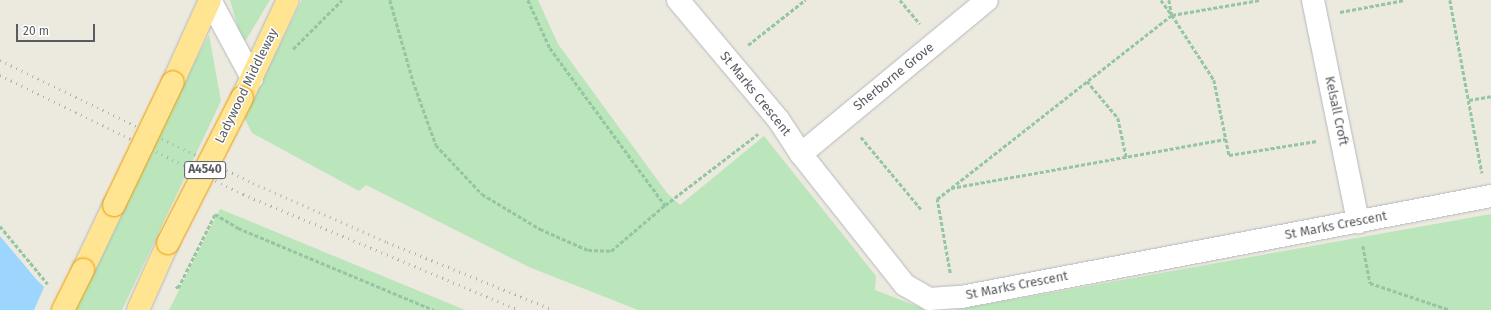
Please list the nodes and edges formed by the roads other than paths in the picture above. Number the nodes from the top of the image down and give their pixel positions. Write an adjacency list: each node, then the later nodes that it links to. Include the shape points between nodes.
1 (210, 0): 6 (street); 11 (highway, bridge)
2 (288, 0): 6 (highway, Ladywood Middleway / A4540)
3 (678, 0): 7 (street, St Marks Crescent, via 778,119)
4 (988, 0): 7 (street, Sherborne Grove)
5 (1313, 0): 9 (street, Kelsall Croft)
6 (252, 78): 10 (highway, Ladywood Middleway / A4540, bridge, via 168,243)
7 (801, 154): 9 (street, St Marks Crescent, via 905,285 929,299 955,297)
8 (1491, 196): 9 (street, St Marks Crescent)
9 (1358, 222)
10 (140, 306)
11 (63, 310)

